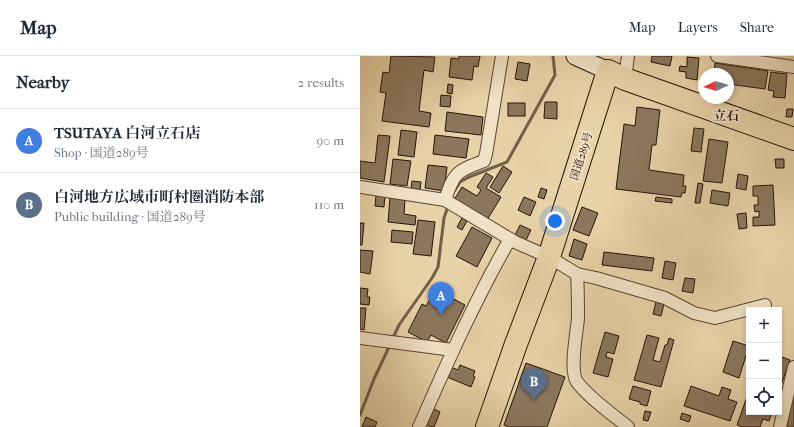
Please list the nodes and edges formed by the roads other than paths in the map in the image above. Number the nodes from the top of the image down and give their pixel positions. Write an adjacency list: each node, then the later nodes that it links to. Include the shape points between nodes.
1 (502, 56): 9 (street, via 484,161 455,175)
2 (575, 56): 6 (street)
3 (628, 56): 6 (street)
4 (718, 56): 5 (street)
5 (794, 67)
6 (616, 75): 7 (highway); 11 (highway, 国道289号)
7 (794, 139)
8 (360, 187): 9 (street)
9 (445, 200): 10 (street)
10 (510, 239): 11 (street); 15 (street)
11 (549, 257): 12 (street); 18 (highway, 国道289号)
12 (577, 274): 13 (street, via 665,298 694,313 715,318); 19 (street, via 578,319 574,357 577,381 597,402)
13 (765, 305)
14 (360, 338): 15 (street)
15 (453, 350): 17 (street)
16 (794, 367): 20 (street)
17 (419, 427)
18 (487, 427)
19 (628, 427)
20 (780, 427)

